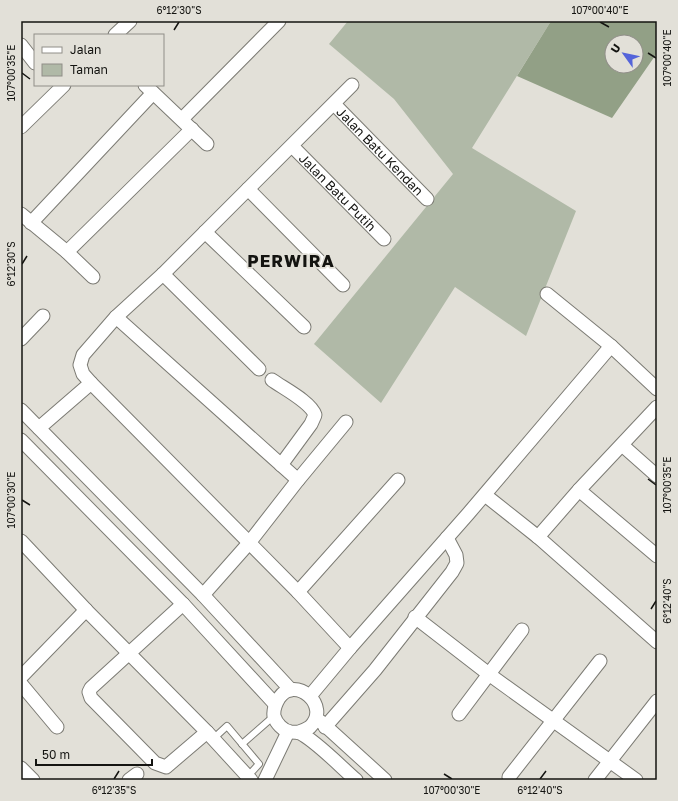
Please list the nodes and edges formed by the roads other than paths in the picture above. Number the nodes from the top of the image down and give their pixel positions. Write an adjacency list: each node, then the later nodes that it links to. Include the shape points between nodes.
1 (130, 21): 3 (street)
2 (279, 21): 10 (street)
3 (116, 34)
4 (21, 45): 5 (street)
5 (34, 62)
6 (352, 86): 9 (street)
7 (58, 87): 11 (street)
8 (149, 89): 10 (street); 18 (street)
9 (334, 104): 14 (street); 16 (street, Jalan Batu Kendan)
10 (182, 119): 12 (street)
11 (21, 127)
12 (192, 129): 13 (street); 21 (street)
13 (207, 144)
14 (292, 146): 15 (street); 20 (street, Jalan Batu Putih)
15 (248, 189): 19 (street); 24 (street)
16 (427, 199)
17 (21, 214): 18 (street)
18 (31, 223): 21 (street)
19 (205, 232): 22 (street); 28 (street)
20 (384, 239)
21 (67, 252): 23 (street)
22 (163, 274): 27 (street); 31 (street)
23 (93, 277)
24 (343, 286)
25 (547, 294): 30 (street)
26 (43, 316): 29 (street)
27 (116, 318): 33 (street, via 84,355 80,365); 41 (street)
28 (304, 326)
29 (21, 339)
30 (611, 346): 34 (street); 46 (street)
31 (259, 369)
32 (272, 380): 41 (street, via 309,405 315,415)
33 (91, 384): 38 (street); 52 (street)
34 (657, 389)
35 (657, 407): 40 (street)
36 (21, 410): 38 (street)
37 (346, 422): 43 (street)
38 (39, 428): 47 (street)
39 (22, 444): 48 (street)
40 (622, 445): 42 (street); 45 (street)
41 (281, 465): 43 (street)
42 (657, 476)
43 (298, 480): 52 (street)
44 (398, 480): 54 (street)
45 (579, 490): 49 (street); 53 (street)
46 (485, 495): 49 (street); 50 (street)
47 (107, 499): 48 (street); 55 (street)
48 (92, 513): 56 (street)
49 (538, 537): 60 (street)
50 (447, 538): 58 (street, via 456,555 457,563); 61 (street)
51 (21, 541): 57 (street)
52 (249, 543): 54 (street); 55 (street)
53 (657, 556)
54 (298, 592): 61 (street)
55 (203, 595): 67 (street)
56 (183, 604): 62 (street); 70 (street)
57 (86, 610): 62 (street); 65 (street)
58 (415, 617): 64 (street); 75 (street, via 375,670)
59 (522, 630): 64 (street)
60 (657, 642)
61 (350, 648): 68 (street)
62 (130, 653): 77 (street); 77 (street, via 91,688 91,698 155,763 162,767 166,767)
63 (600, 661): 73 (street)
64 (490, 675): 71 (street); 73 (street)
65 (21, 677)
66 (21, 684): 74 (street)
67 (290, 690): 68 (street, via 301,690); 70 (street, via 281,695)
68 (310, 696): 72 (street, via 316,706)
69 (657, 700): 79 (street)
70 (275, 710): 76 (street, via 280,726); 78 (lane)
71 (459, 714)
72 (316, 717): 75 (street); 76 (street, via 310,727)
73 (553, 722): 79 (street); 81 (street)
74 (57, 727)
75 (325, 727): 86 (street)
76 (294, 732): 84 (street); 85 (street, via 316,744)
77 (210, 736): 78 (lane, via 227,726); 82 (street)
78 (242, 744): 82 (lane, via 259,764)
79 (610, 761): 87 (street); 88 (street)
80 (21, 768): 83 (street)
81 (509, 777)
82 (250, 778)
83 (33, 780)
84 (265, 780)
85 (356, 780)
86 (385, 780)
87 (595, 780)
88 (636, 780)

